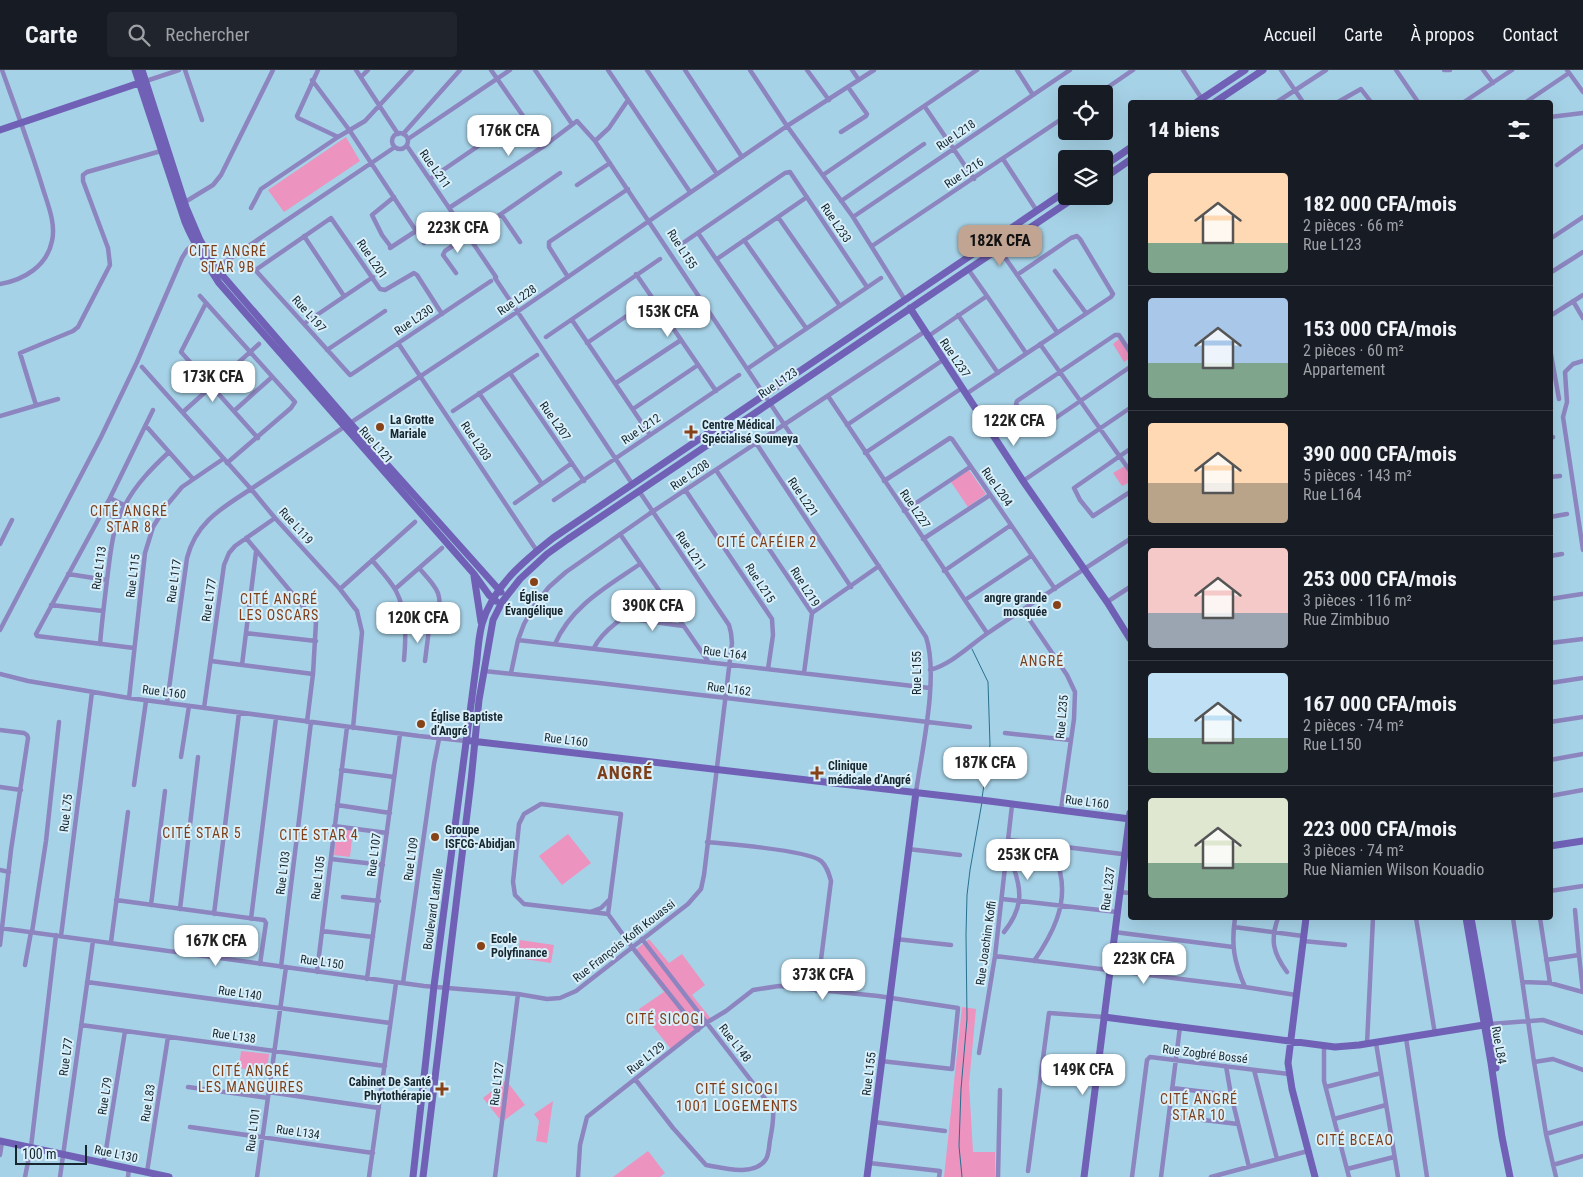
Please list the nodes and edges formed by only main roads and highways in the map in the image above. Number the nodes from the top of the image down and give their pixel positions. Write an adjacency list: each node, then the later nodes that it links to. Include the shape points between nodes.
1 (135, 70): 5 (main road)
2 (142, 70): 5 (main road)
3 (1245, 70): 6 (main road)
4 (1263, 70): 7 (main road)
5 (143, 82): 8 (main road); 16 (main road, via 184,202 216,268); 16 (main road, Rue L121, via 161,151 194,244 219,283)
6 (1202, 100)
7 (1218, 100)
8 (0, 130)
9 (1128, 149): 10 (main road)
10 (1113, 160)
11 (1128, 161): 12 (main road)
12 (1113, 172)
13 (1058, 197): 18 (main road, Rue L123, via 553,538)
14 (1064, 205): 15 (main road, Rue L123)
15 (910, 308): 20 (main road, Rue L123, via 547,554 520,579); 22 (main road, Rue L237)
16 (348, 425): 17 (main road, Rue L121); 18 (main road)
17 (474, 574): 19 (main road, Rue L121); 21 (main road)
18 (500, 588): 19 (main road, Boulevard Latrille); 20 (main road)
19 (493, 599): 20 (main road); 21 (main road, Boulevard Latrille)
20 (502, 602): 24 (main road, Boulevard Latrille, via 493,620)
21 (482, 624): 23 (main road, Boulevard Latrille)
22 (1128, 636)
23 (466, 741): 24 (main road, Rue L160); 39 (main road, Boulevard Latrille)
24 (474, 742): 25 (main road, Rue L160); 40 (main road, Boulevard Latrille)
25 (916, 792): 26 (main road, Rue L160); 41 (main road, Rue L155)
26 (1128, 817)
27 (1583, 841): 29 (main road)
28 (1128, 842): 30 (main road, Rue L237)
29 (1553, 846)
30 (1127, 855): 34 (main road, Rue L237, via 1119,892)
31 (1306, 920): 36 (main road)
32 (1466, 920): 35 (main road, Rue L84)
33 (1472, 920): 35 (main road, Rue L84)
34 (1104, 1017): 36 (main road); 42 (main road, Rue L237)
35 (1487, 1025): 36 (main road, via 1350,1047); 44 (main road, Rue L84); 45 (main road, Rue L84)
36 (1290, 1042): 43 (main road, via 1289,1074)
37 (1, 1142): 38 (main road, Rue L130)
38 (169, 1177)
39 (413, 1177)
40 (423, 1177)
41 (867, 1177)
42 (1084, 1177)
43 (1315, 1177)
44 (1510, 1177)
45 (1514, 1177)

